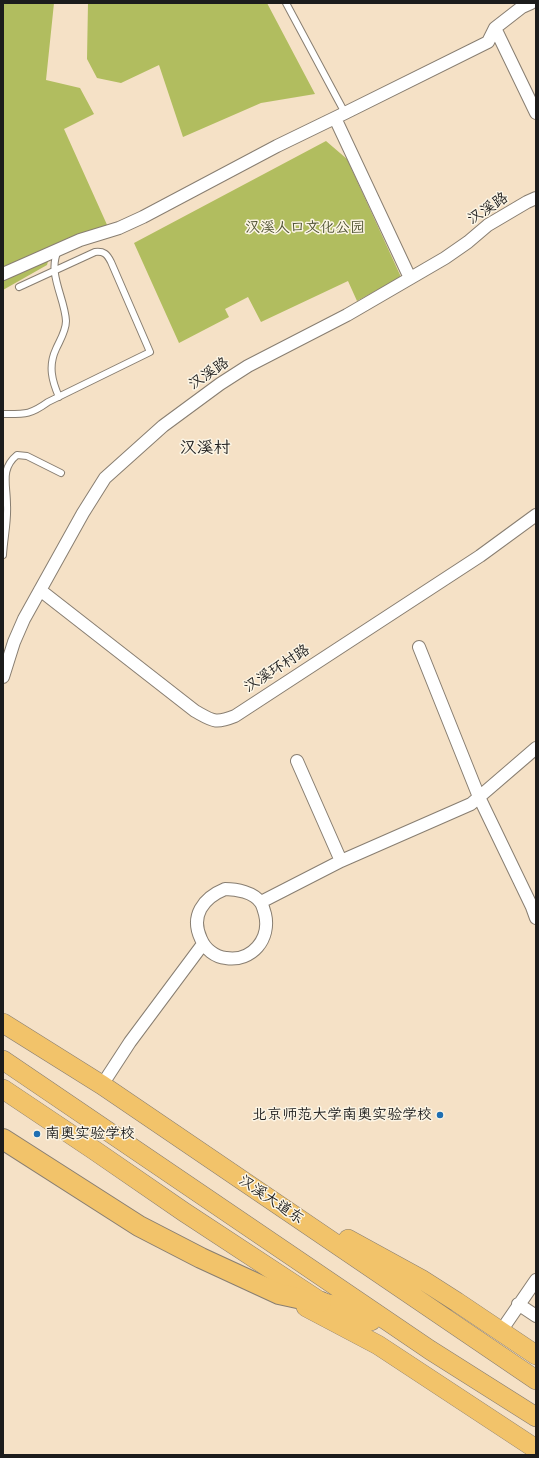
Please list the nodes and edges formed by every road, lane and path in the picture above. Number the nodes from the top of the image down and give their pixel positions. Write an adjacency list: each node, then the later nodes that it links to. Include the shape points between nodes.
1 (286, 3): 5 (lane)
2 (531, 3): 3 (street)
3 (494, 28): 4 (street); 5 (street, via 488,42)
4 (536, 113)
5 (340, 116): 7 (street, via 277,146 143,217); 10 (street)
6 (536, 198): 10 (street, 汉溪路, via 488,225 445,258)
7 (59, 249): 8 (lane, via 55,256); 9 (street)
8 (55, 271): 11 (lane); 12 (lane, via 66,317 66,326 54,352 50,372); 12 (lane, via 95,252 107,254 150,352)
9 (3, 274)
10 (410, 278): 17 (street, 汉溪路, via 347,315 248,366 164,426 105,478)
11 (19, 288)
12 (59, 397): 13 (lane, via 26,414)
13 (3, 414)
14 (61, 473): 16 (lane, via 26,456 16,455 8,461 4,472 7,505)
15 (536, 515): 17 (street, 汉溪环村路, via 480,556 235,716 222,721 212,720 196,711)
16 (3, 555)
17 (40, 590): 19 (street, 汉溪路, via 14,642)
18 (419, 648): 22 (street)
19 (3, 677)
20 (536, 748): 22 (street)
21 (297, 761): 23 (street)
22 (479, 797): 23 (street, via 471,804); 25 (street)
23 (341, 861): 24 (street)
24 (261, 902): 26 (street, via 236,889 214,893 199,911 198,934); 26 (street, via 266,932 254,951 244,957 221,958)
25 (536, 918)
26 (203, 944): 29 (street, via 130,1042)
27 (3, 1023): 29 (main road, 汉溪大道东)
28 (3, 1060): 41 (main road)
29 (102, 1085): 32 (main road, 汉溪大道东)
30 (3, 1089): 35 (main road)
31 (3, 1139): 34 (highway, via 139,1226)
32 (272, 1200): 38 (main road, via 421,1279); 40 (main road, 汉溪大道东)
33 (536, 1280): 36 (street)
34 (279, 1294): 35 (highway); 43 (main road, via 325,1315 378,1345)
35 (321, 1302): 41 (main road, via 350,1310)
36 (518, 1304): 37 (street); 38 (street)
37 (536, 1316)
38 (500, 1331): 39 (main road)
39 (536, 1355)
40 (536, 1380)
41 (484, 1384): 42 (main road)
42 (536, 1417)
43 (536, 1449)

